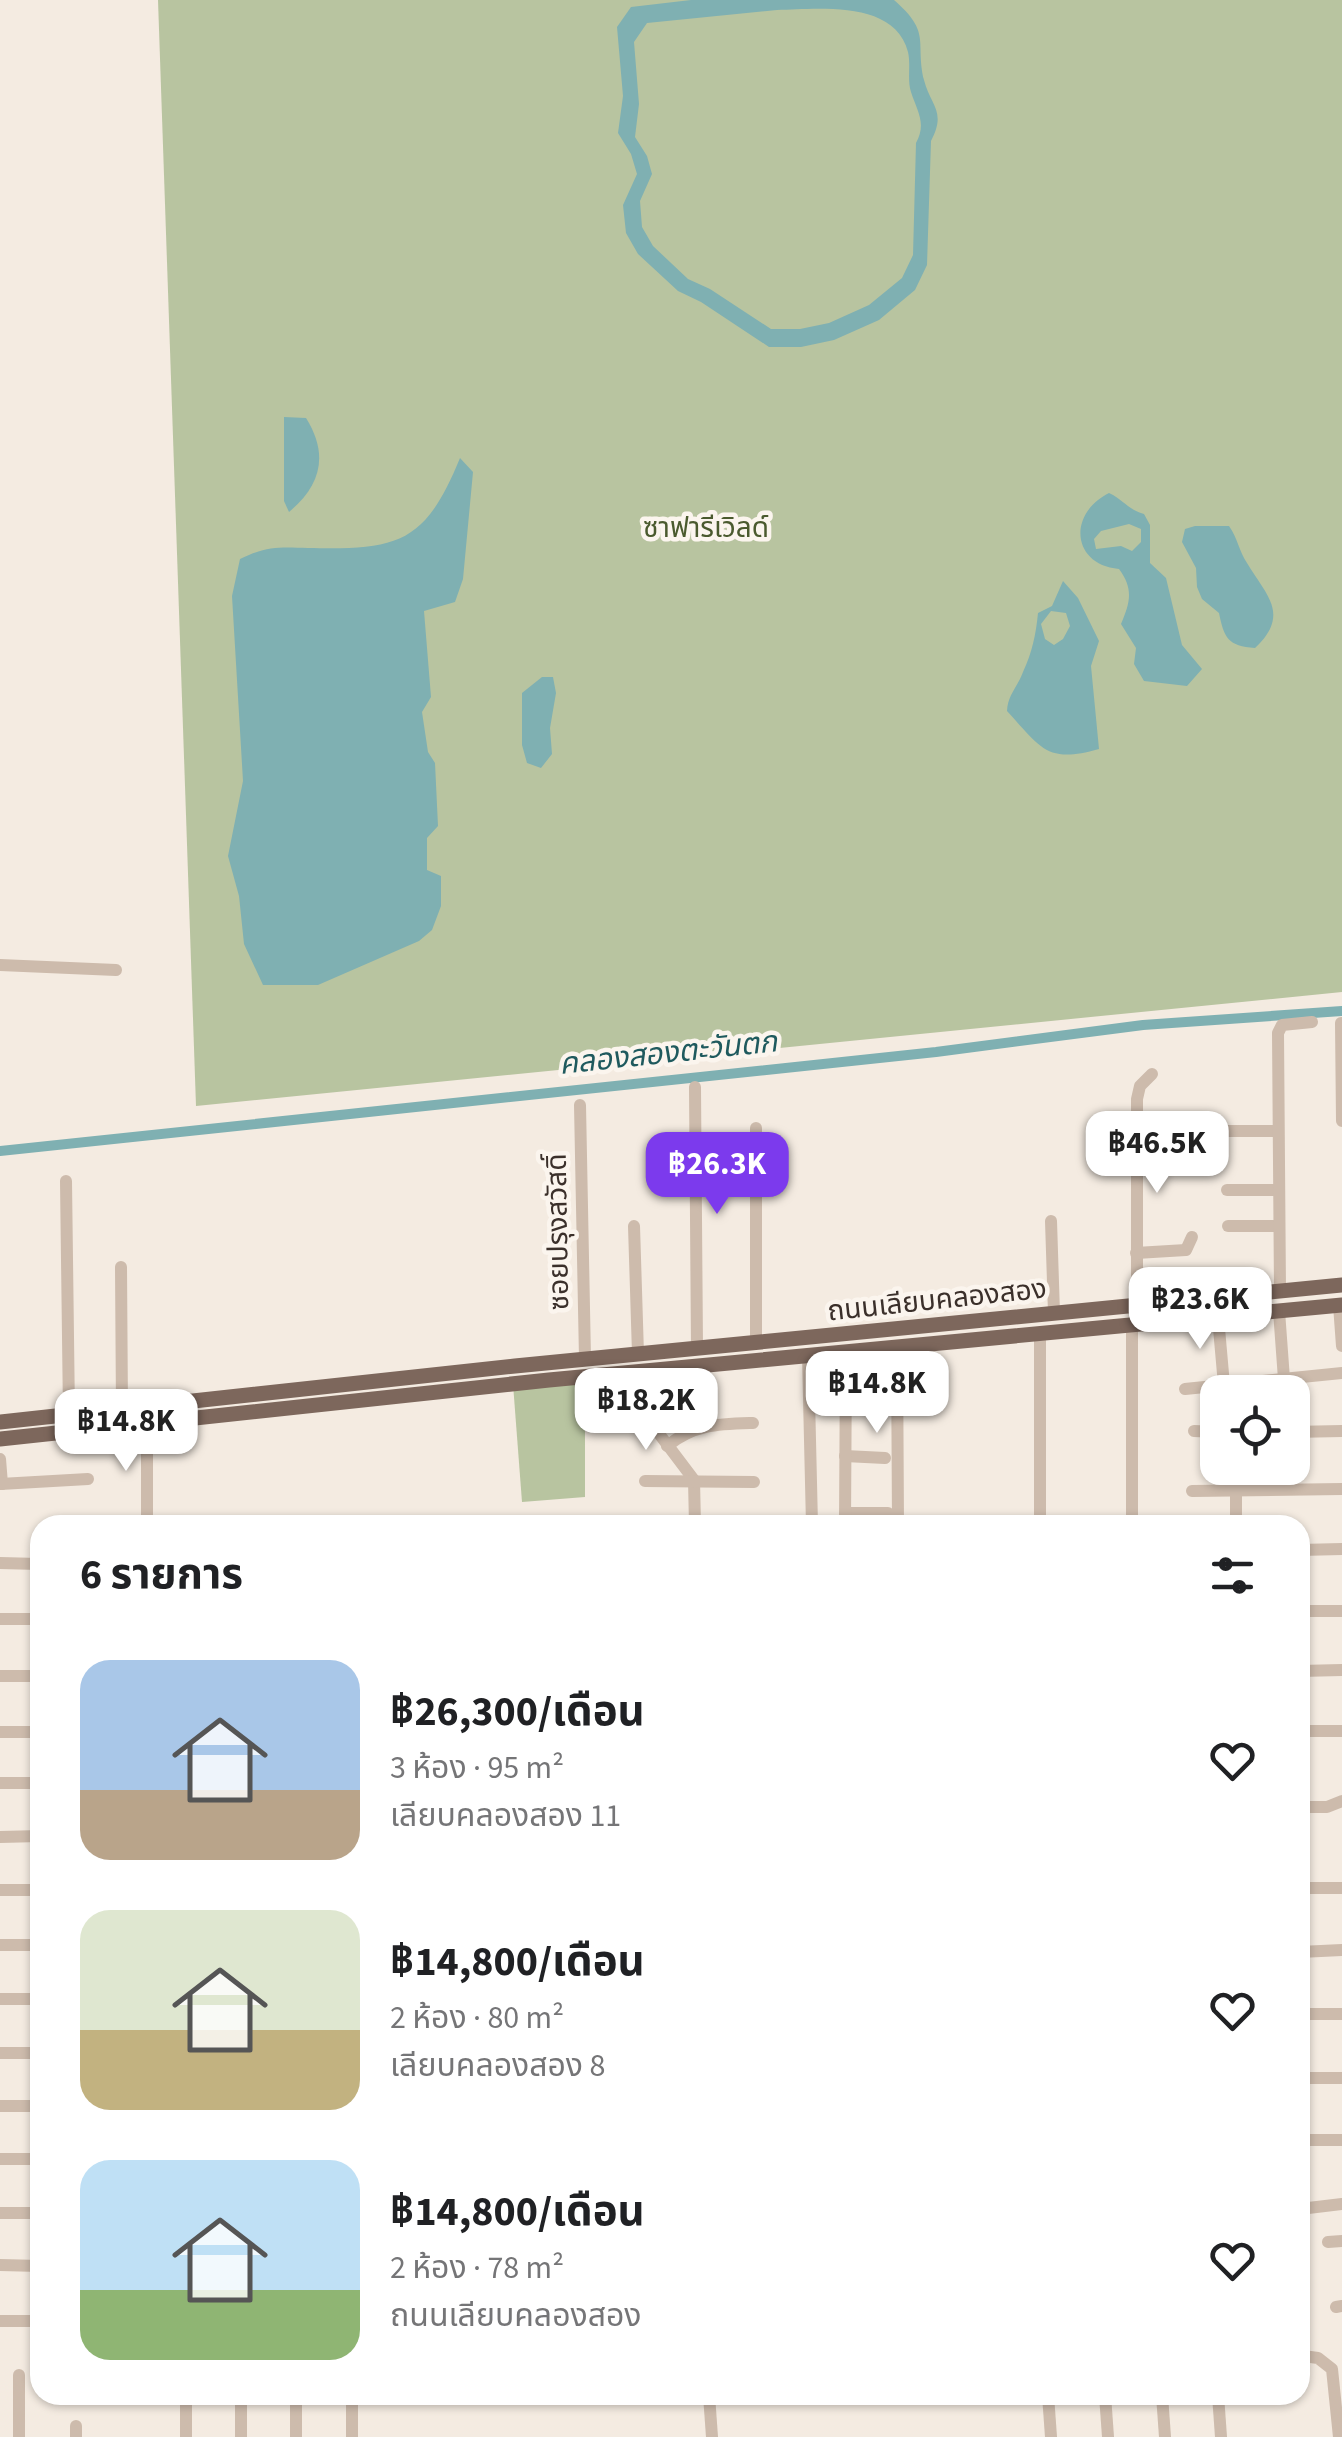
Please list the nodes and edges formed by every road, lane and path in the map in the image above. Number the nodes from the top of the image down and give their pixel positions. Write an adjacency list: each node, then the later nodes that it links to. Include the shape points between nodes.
1 (0, 965): 2 (street)
2 (116, 970)
3 (1312, 1022): 11 (street, via 1279,1028)
4 (1341, 1023): 8 (street)
5 (1152, 1074): 20 (street, via 1137,1100)
6 (695, 1086): 36 (street)
7 (580, 1105): 40 (street, ซอยปรุงสวัสดิ์)
8 (1342, 1121)
9 (756, 1128): 33 (street)
10 (1228, 1131): 11 (street)
11 (1278, 1131): 14 (street)
12 (66, 1180): 51 (street)
13 (1228, 1190): 14 (street)
14 (1278, 1190): 18 (street)
15 (1051, 1221): 28 (street)
16 (634, 1226): 38 (street)
17 (1228, 1226): 18 (street)
18 (1279, 1226): 23 (street)
19 (1192, 1237): 20 (street, via 1186,1250)
20 (1136, 1254): 24 (street)
21 (121, 1266): 50 (street)
22 (1342, 1285): 23 (main road, ถนนเลียบคลองสอง)
23 (1280, 1292): 24 (main road, ถนนเลียบคลองสอง)
24 (1136, 1305): 26 (main road, ถนนเลียบคลองสอง)
25 (1340, 1305): 27 (main road, ถนนเลียบคลองสอง); 34 (street)
26 (1104, 1308): 28 (main road, ถนนเลียบคลองสอง); 31 (main road)
27 (1279, 1311): 29 (main road, ถนนเลียบคลองสอง); 44 (street)
28 (1054, 1313): 33 (main road, ถนนเลียบคลองสอง)
29 (1218, 1316): 30 (main road, ถนนเลียบคลองสอง); 43 (street)
30 (1132, 1324): 31 (main road, ถนนเลียบคลองสอง); 81 (street)
31 (1106, 1327): 32 (main road, ถนนเลียบคลองสอง)
32 (1040, 1333): 35 (main road, ถนนเลียบคลองสอง); 80 (street)
33 (756, 1342): 36 (main road, ถนนเลียบคลองสอง)
34 (1342, 1346)
35 (897, 1347): 37 (main road, ถนนเลียบคลองสอง); 79 (street)
36 (697, 1348): 38 (main road, ถนนเลียบคลองสอง)
37 (846, 1352): 39 (main road, ถนนเลียบคลองสอง); 48 (street)
38 (638, 1354): 40 (main road, ถนนเลียบคลองสอง)
39 (808, 1355): 41 (main road, ถนนเลียบคลองสอง); 76 (street)
40 (585, 1359): 50 (main road, ถนนเลียบคลองสอง)
41 (650, 1370): 53 (main road, ถนนเลียบคลองสอง); 60 (street)
42 (1342, 1373): 45 (street)
43 (1223, 1375)
44 (1284, 1375)
45 (1310, 1376)
46 (1200, 1387): 47 (street)
47 (1185, 1388)
48 (846, 1401): 49 (street); 61 (street)
49 (886, 1402)
50 (122, 1409): 51 (main road, ถนนเลียบคลองสอง)
51 (70, 1414): 52 (main road, ถนนเลียบคลองสอง)
52 (0, 1422)
53 (147, 1423): 59 (main road, ถนนเลียบคลองสอง); 74 (street)
54 (753, 1423): 60 (street, via 706,1424)
55 (1194, 1431): 56 (street)
56 (1200, 1431)
57 (1342, 1431): 58 (street)
58 (1310, 1432)
59 (0, 1439)
60 (667, 1446): 65 (street)
61 (845, 1456): 63 (street); 77 (street)
62 (0, 1458): 68 (street)
63 (885, 1458)
64 (88, 1479): 68 (street)
65 (694, 1480): 66 (street); 67 (street); 75 (street)
66 (645, 1481)
67 (754, 1482)
68 (1, 1484)
69 (1236, 1485): 72 (street)
70 (1342, 1489): 72 (street)
71 (1192, 1491): 72 (street)
72 (1236, 1491): 82 (street)
73 (888, 1514): 78 (street)
74 (147, 1515)
75 (695, 1515)
76 (812, 1515)
77 (845, 1515)
78 (879, 1515)
79 (898, 1515)
80 (1040, 1515)
81 (1132, 1515)
82 (1236, 1515)
83 (1310, 1550): 84 (street)
84 (1342, 1550)
85 (0, 1564): 86 (street)
86 (30, 1564)
87 (1310, 1610): 88 (street)
88 (1342, 1610)
89 (0, 1618): 90 (street)
90 (30, 1619)
91 (1342, 1670): 92 (street)
92 (1310, 1671)
93 (0, 1676): 94 (street)
94 (30, 1676)
95 (1310, 1731): 98 (street)
96 (0, 1732): 97 (street)
97 (30, 1732)
98 (1342, 1732)
99 (0, 1783): 100 (street)
100 (30, 1783)
101 (1342, 1801): 103 (street)
102 (1310, 1807): 103 (street)
103 (1328, 1807): 104 (street)
104 (1342, 1814)
105 (30, 1836): 106 (street)
106 (0, 1837)
107 (1310, 1888): 108 (street)
108 (1342, 1888)
109 (0, 1890): 110 (street)
110 (30, 1890)
111 (0, 1945): 112 (street)
112 (30, 1945)
113 (1342, 1950): 114 (street)
114 (1310, 1952)
115 (0, 1999): 116 (street)
116 (30, 1999)
117 (1310, 2014): 118 (street)
118 (1342, 2014)
119 (0, 2053): 120 (street)
120 (30, 2053)
121 (1310, 2078): 122 (street)
122 (1342, 2078)
123 (0, 2106): 124 (street)
124 (30, 2106)
125 (1310, 2140): 126 (street)
126 (1342, 2140)
127 (0, 2159): 128 (street)
128 (30, 2159)
129 (1342, 2204): 130 (street)
130 (1310, 2208)
131 (0, 2213): 132 (street)
132 (30, 2213)
133 (0, 2265): 134 (street)
134 (30, 2266)
135 (30, 2321): 136 (street)
136 (0, 2322)
137 (1310, 2357): 158 (street, via 1332,2369)
138 (19, 2375): 148 (street)
139 (186, 2405): 149 (street)
140 (241, 2405): 150 (street)
141 (296, 2405): 151 (street)
142 (352, 2405): 152 (street)
143 (709, 2405): 153 (street)
144 (1049, 2405): 154 (street)
145 (1106, 2405): 155 (street)
146 (1163, 2405): 156 (street)
147 (1219, 2405): 157 (street)
148 (19, 2437)
149 (186, 2437)
150 (241, 2437)
151 (296, 2437)
152 (352, 2437)
153 (712, 2437)
154 (1052, 2437)
155 (1108, 2437)
156 (1165, 2437)
157 (1221, 2437)
158 (1339, 2437)

